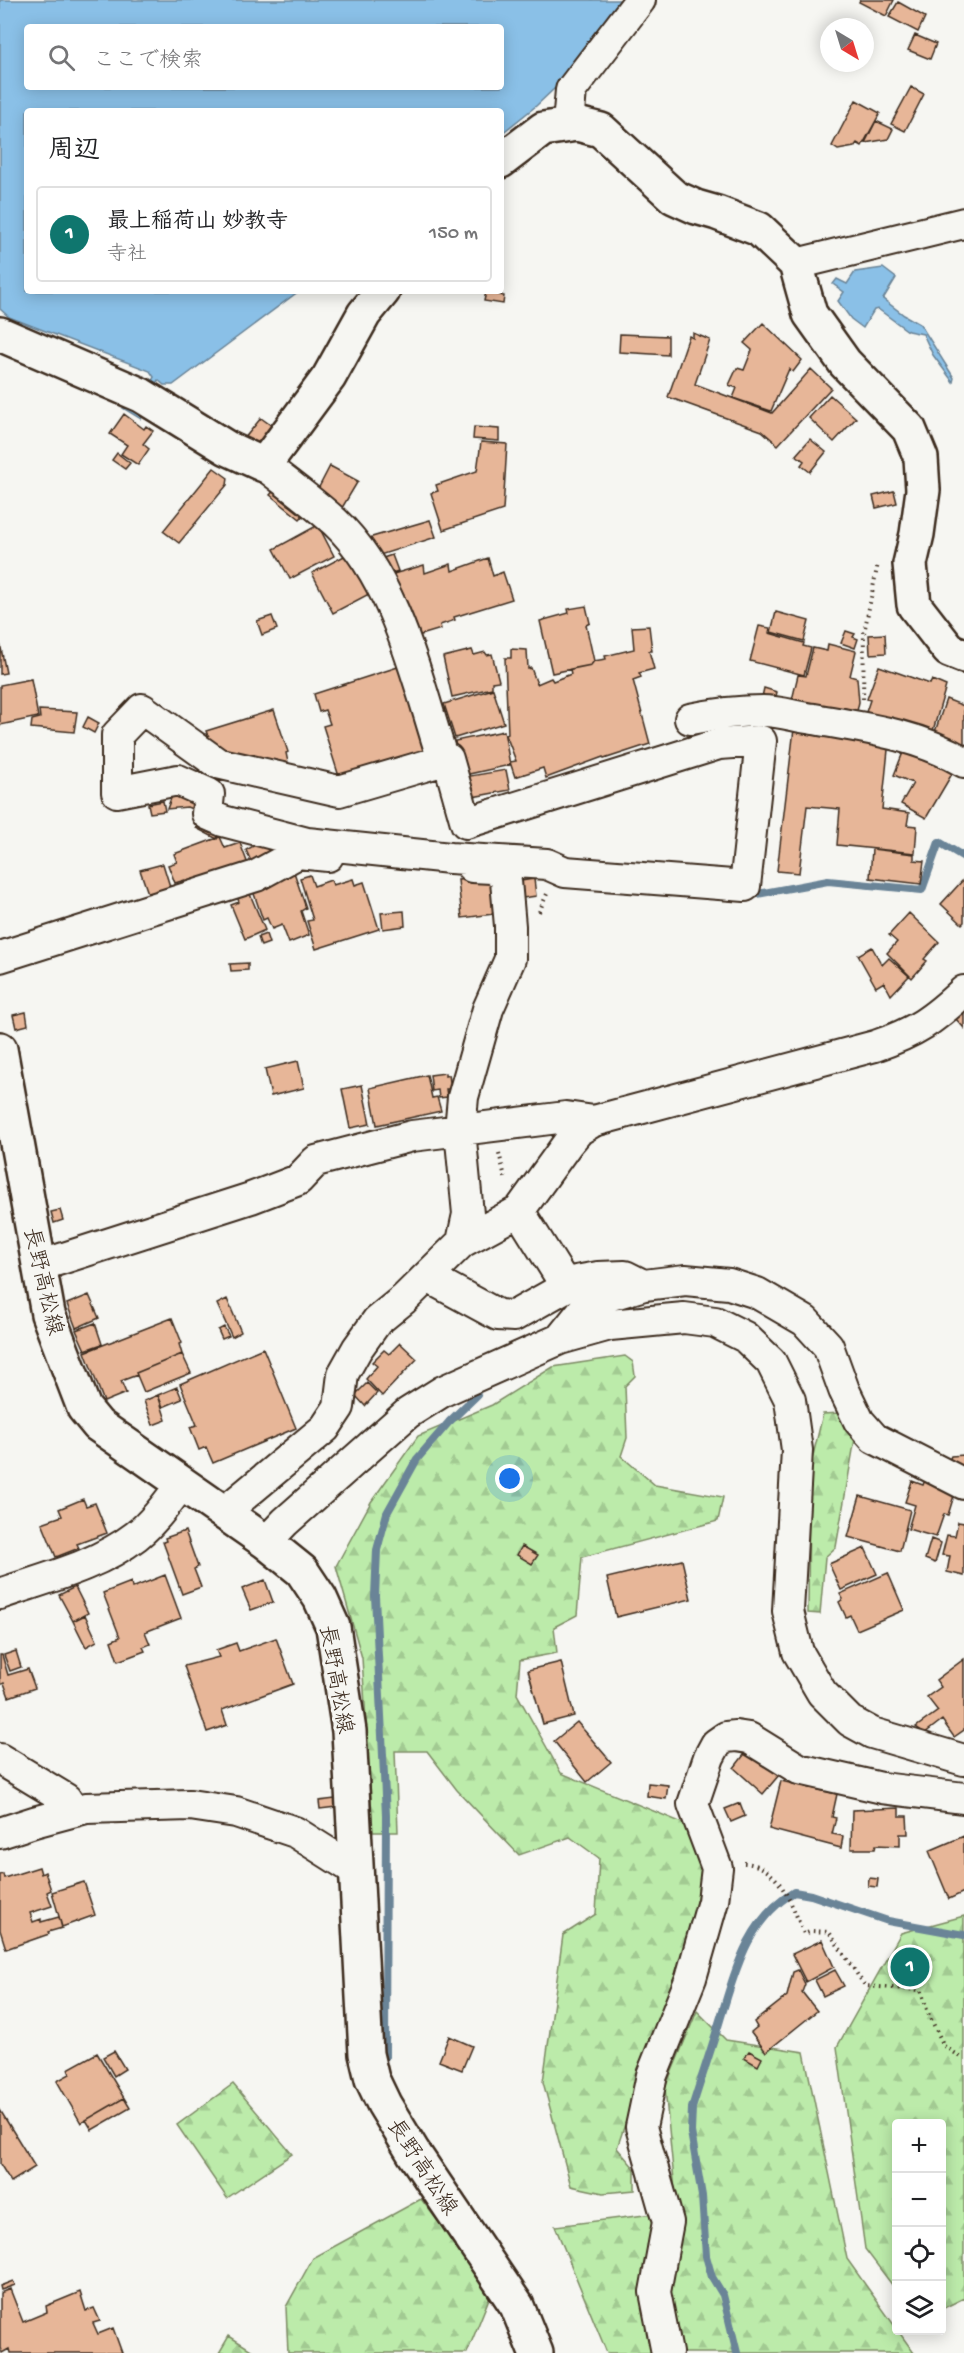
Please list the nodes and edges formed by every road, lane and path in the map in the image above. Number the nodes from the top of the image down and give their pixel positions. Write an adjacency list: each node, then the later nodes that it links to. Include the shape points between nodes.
1 (640, 0): 2 (street, via 571,90)
2 (568, 124): 3 (main road, via 543,129); 5 (main road, via 601,130 674,197 759,229)
3 (504, 158)
4 (964, 223): 5 (street)
5 (796, 264): 10 (main road, via 810,314 845,363 909,429 921,458 923,490 910,564 914,605 949,650)
6 (381, 294): 8 (main road, via 364,314 329,377)
7 (0, 334): 8 (main road, via 145,397 227,448)
8 (264, 465): 13 (street, via 336,523 375,572 400,629)
9 (880, 554): 12 (path, via 864,633)
10 (964, 656)
11 (690, 719): 12 (street, via 766,711)
12 (862, 728): 14 (street, via 914,740)
13 (443, 760): 15 (street, via 339,791 217,763 142,710 117,735 117,792 178,780 210,794 207,814 223,821 307,843); 16 (street, via 448,759 466,823 719,744 761,741 745,886)
14 (964, 762)
15 (409, 858): 16 (street, via 547,864); 18 (street, via 298,853 256,876); 23 (street, via 492,868 502,873 506,881 510,960 488,1009 464,1097)
16 (558, 869): 17 (path)
17 (535, 919)
18 (0, 957)
19 (964, 991): 21 (street, via 936,1017 903,1037)
20 (0, 1049): 26 (main road, 長野高松線)
21 (594, 1120): 22 (street, via 566,1118); 24 (street, via 568,1143)
22 (496, 1125): 23 (street); 24 (path, via 509,1191)
23 (460, 1130): 25 (street, via 468,1214); 26 (street, via 412,1136 316,1161 298,1180 251,1198)
24 (519, 1211): 25 (street); 29 (street)
25 (462, 1242): 27 (street)
26 (39, 1266): 31 (main road, 長野高松線, via 48,1314 84,1408 98,1425)
27 (428, 1277): 29 (street, via 498,1315 514,1316); 33 (street, via 377,1321 357,1349 344,1374 339,1407 325,1428)
28 (644, 1286): 29 (street, via 626,1276 576,1281); 30 (street, via 607,1296 585,1308); 32 (street, via 685,1280 729,1284 757,1293 805,1321 828,1346 859,1421 874,1438)
29 (566, 1287)
30 (560, 1339): 34 (street, via 443,1391 408,1413); 37 (street, via 610,1325 684,1318 715,1322 745,1337 771,1362 790,1400 797,1450 788,1611 798,1652 822,1694 850,1721 872,1733)
31 (181, 1484): 33 (main road, 長野高松線); 35 (street, via 144,1528 102,1558)
32 (964, 1484)
33 (223, 1513): 34 (main road, 長野高松線)
34 (266, 1542): 42 (main road, 長野高松線, via 302,1571 333,1627 349,1731)
35 (0, 1594)
36 (0, 1759): 39 (street, via 66,1799)
37 (964, 1760)
38 (964, 1798): 41 (street, via 882,1788 799,1770 749,1738 726,1737 709,1756 693,1804)
39 (73, 1811): 40 (street); 42 (street, via 190,1805 236,1812 295,1832)
40 (0, 1833)
41 (714, 1862): 43 (path, via 751,1864 770,1873 785,1889 804,1934 829,1932 865,1986 921,1990 944,2046); 45 (street, via 717,1868 713,1901 691,1978 652,2075 641,2127 668,2222 655,2292)
42 (355, 1870): 44 (main road, 長野高松線, via 366,2054 372,2079 413,2152 518,2306)
43 (964, 2059)
44 (536, 2353)
45 (667, 2353)

